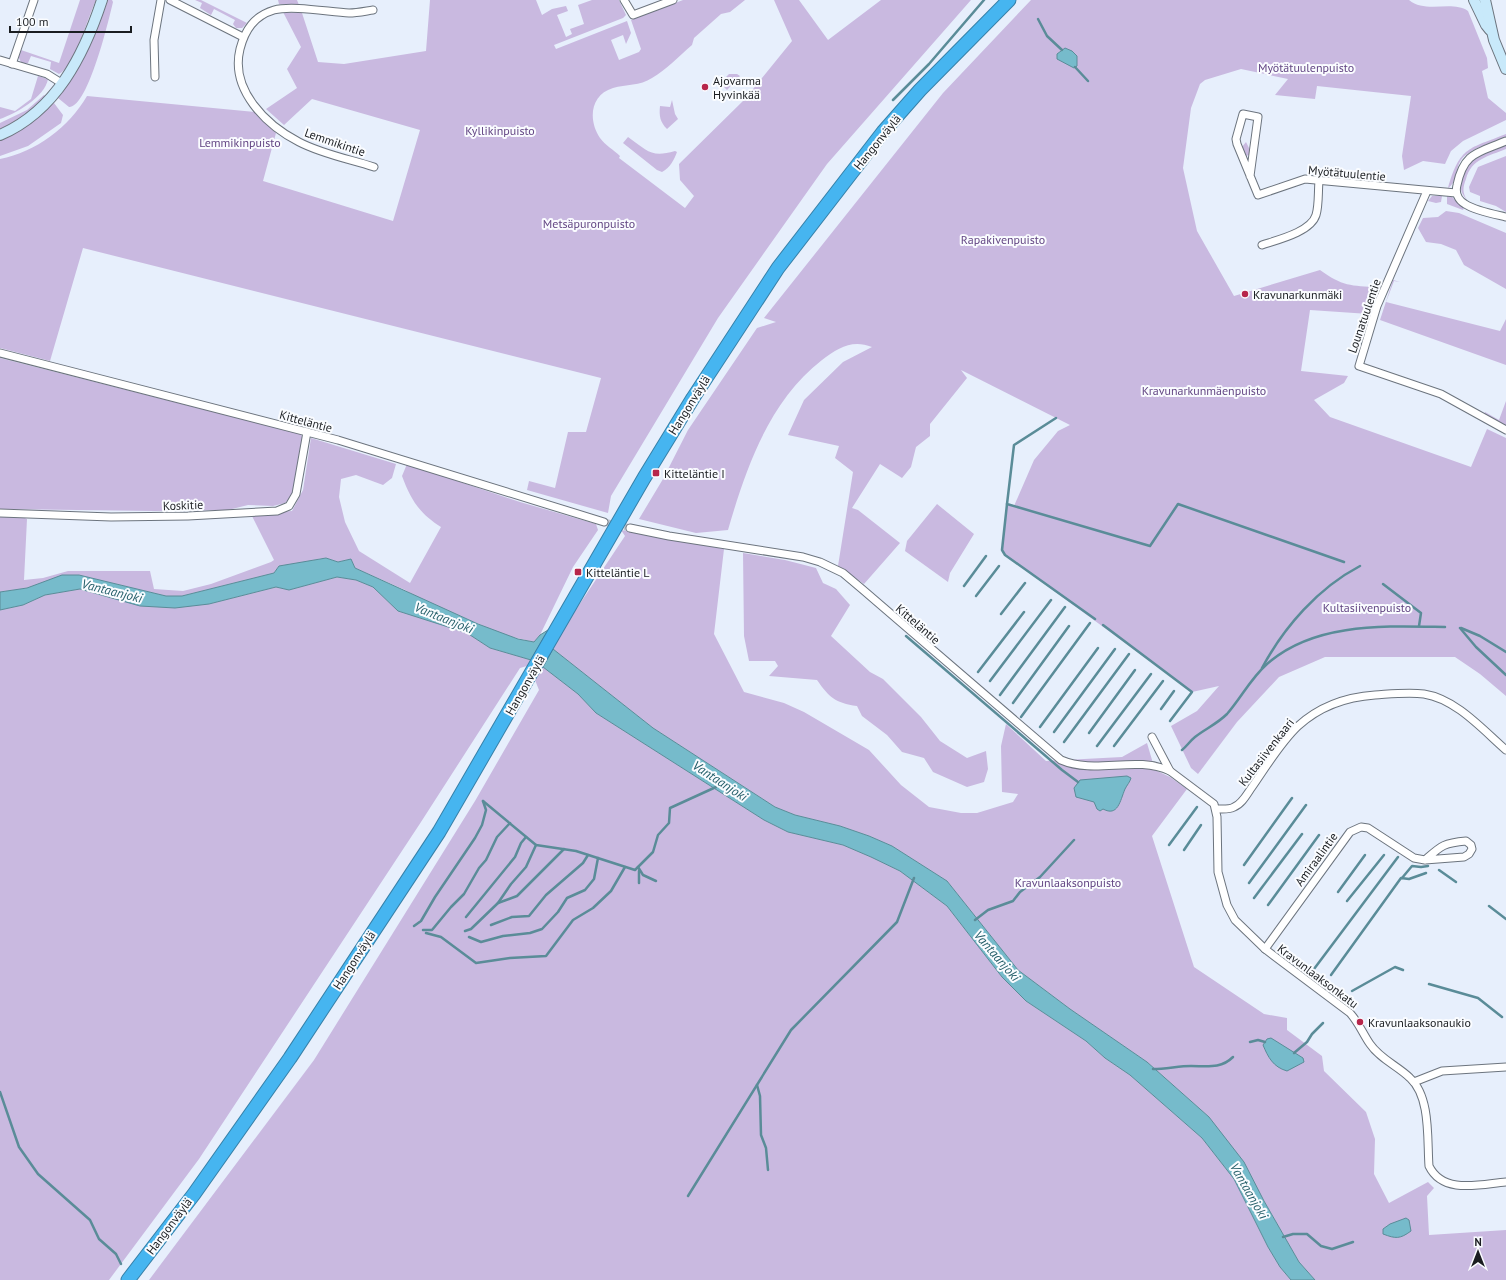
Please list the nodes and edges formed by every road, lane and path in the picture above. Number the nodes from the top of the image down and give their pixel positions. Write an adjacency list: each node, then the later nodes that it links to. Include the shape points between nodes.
1 (34, 0): 15 (street)
2 (102, 0): 18 (street, via 89,36)
3 (162, 0): 17 (street, via 154,40)
4 (170, 0): 13 (street)
5 (624, 0): 6 (street, via 633,15)
6 (673, 0)
7 (996, 0): 19 (highway, Hangonväylä, via 930,74)
8 (1009, 0): 19 (highway, Hangonväylä)
9 (1474, 0): 12 (street, via 1486,25)
10 (1484, 0): 12 (street)
11 (373, 10): 13 (street, via 352,13 275,10 258,16)
12 (1492, 31): 16 (street)
13 (243, 37): 22 (street, Lemmikintie, via 239,55 240,76 246,95 266,119 299,142)
14 (0, 60): 15 (street)
15 (12, 64): 18 (street, via 47,74)
16 (1506, 69)
17 (155, 77)
18 (63, 84): 20 (street, via 35,113)
19 (920, 90): 46 (highway, Hangonväylä, via 883,132 820,213 748,312 688,404 439,832 290,1058 194,1194)
20 (0, 135)
21 (1506, 141): 26 (street, via 1466,160 1461,169)
22 (374, 166)
23 (1250, 176): 23 (street, Myötätuulentie, via 1258,116 1243,114 1236,139); 24 (street, Myötätuulentie, via 1258,195 1300,180)
24 (1319, 181): 25 (street, Myötätuulentie); 30 (street, via 1316,216 1313,222 1306,228)
25 (1427, 191): 26 (street, Myötätuulentie); 32 (street, Lounatuulentie, via 1377,306 1359,366 1441,394)
26 (1456, 193): 27 (street, via 1465,204)
27 (1492, 214): 28 (street); 29 (street)
28 (1506, 217)
29 (1506, 222)
30 (1262, 245)
31 (0, 353): 33 (street, Kitteläntie)
32 (1506, 430)
33 (307, 432): 34 (street, Koskitie, via 296,494 289,506 277,511 111,517); 35 (street, Kitteläntie)
34 (0, 513)
35 (604, 522)
36 (630, 528): 39 (street, Kitteläntie, via 803,557 830,567 843,573 1060,760 1073,765 1148,764)
37 (1152, 737): 39 (street)
38 (1506, 750): 40 (street, Kultasiivenkaari, via 1454,706 1436,697 1402,693 1356,696 1326,706 1297,727 1239,804 1227,810)
39 (1170, 771): 40 (street, via 1208,798)
40 (1216, 809): 42 (street, Kravunlaaksonkatu, via 1218,872 1227,905 1243,929)
41 (1425, 860): 41 (street, Amiraalintie, via 1464,857 1472,849 1471,845 1466,841 1442,845); 42 (street, Amiraalintie, via 1414,858 1368,828 1361,827 1350,832)
42 (1264, 949): 44 (street, Kravunlaaksonkatu, via 1350,1013 1370,1045)
43 (1506, 1067): 44 (street, via 1442,1072)
44 (1414, 1082): 45 (street, Kravunlaaksonkatu, via 1425,1109 1432,1173 1445,1183 1456,1185)
45 (1506, 1182)
46 (128, 1280)

